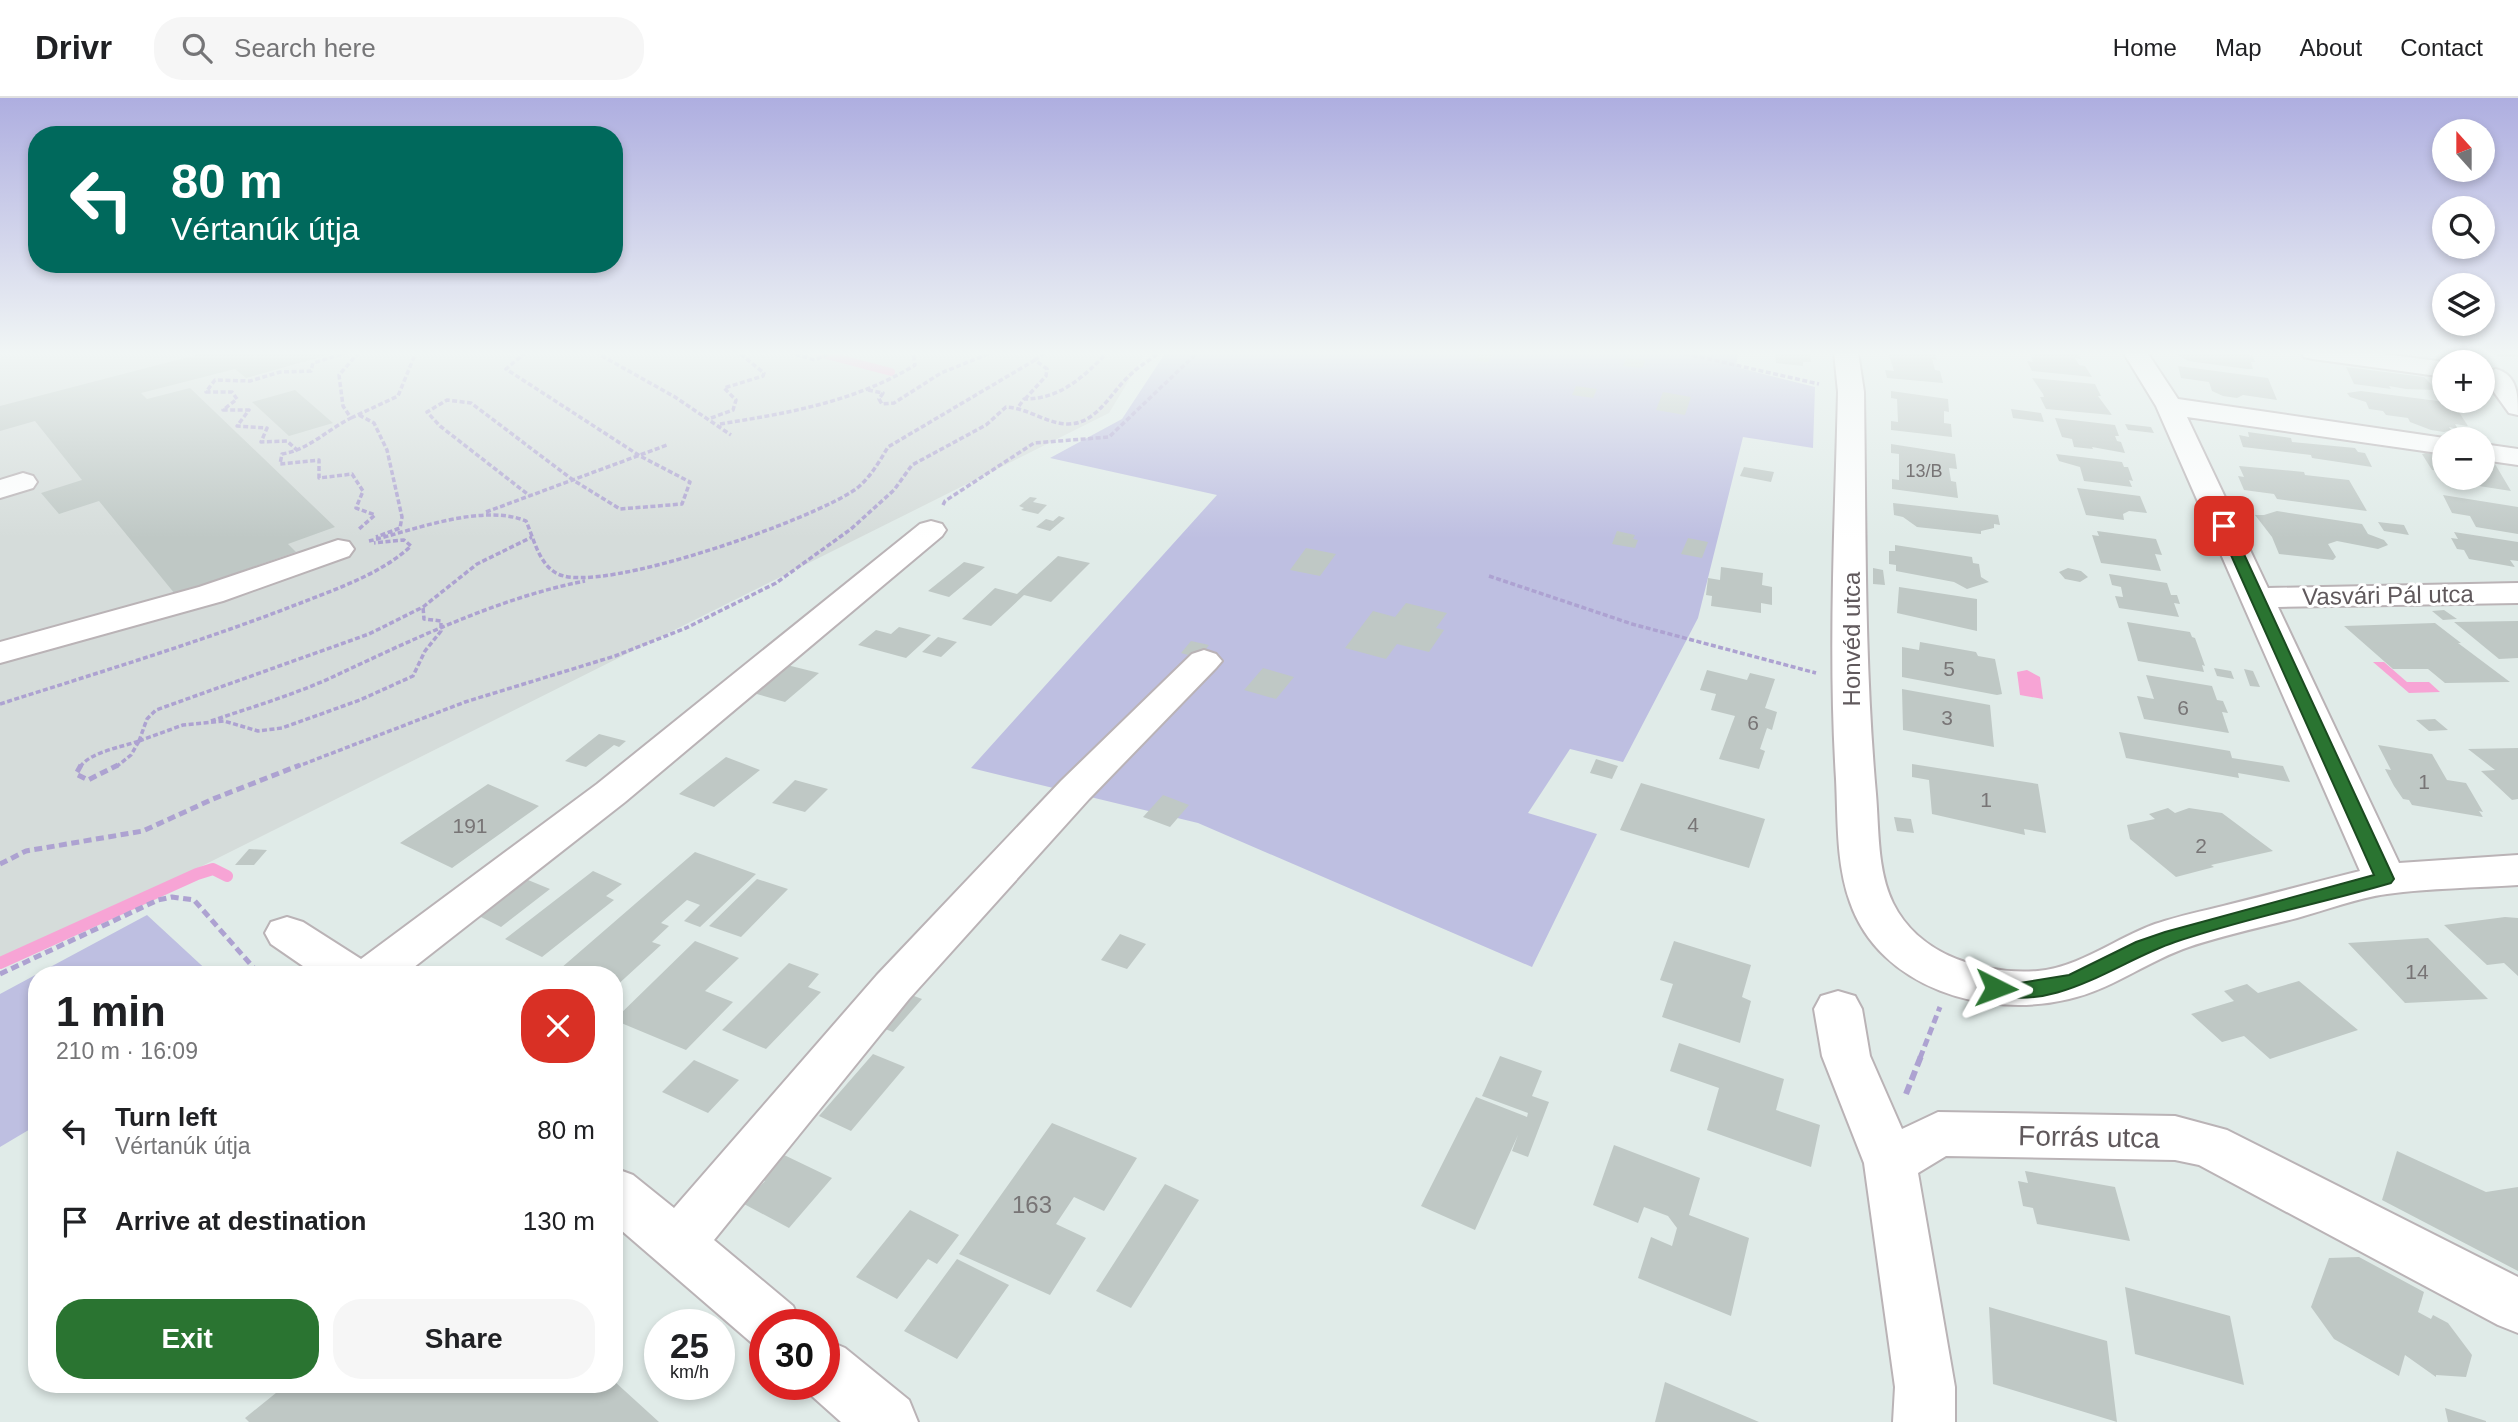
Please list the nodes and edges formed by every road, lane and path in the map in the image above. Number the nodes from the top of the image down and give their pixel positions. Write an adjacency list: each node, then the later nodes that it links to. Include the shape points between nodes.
1 (246, 414): 24 (path, via 237,426 267,428 261,442 287,441)
2 (348, 414): 18 (path)
3 (429, 414): 29 (path)
4 (486, 414): 28 (path)
5 (575, 414): 26 (path)
6 (703, 414): 19 (path)
7 (722, 414): 19 (path)
8 (774, 414): 20 (path)
9 (944, 414): 35 (path, via 888,447 857,488 817,513 741,541)
10 (998, 414): 46 (path, via 912,466 894,490 851,529 776,583 686,628 615,656 453,706 213,799 143,831 26,851)
11 (1035, 414): 12 (path, via 1067,424)
12 (1095, 414)
13 (1133, 414): 31 (path, via 1109,437 1034,443 945,500)
14 (1851, 414): 42 (street, Honvéd utca)
15 (2173, 414): 37 (street)
16 (2223, 414): 22 (street)
17 (359, 415): 18 (path); 33 (path, via 374,423 387,450 402,517 401,528)
18 (351, 418): 24 (path)
19 (710, 418): 20 (path)
20 (720, 425): 21 (path)
21 (731, 435)
22 (2432, 444)
23 (667, 445): 26 (path)
24 (299, 452): 33 (path, via 282,454 280,464 319,460 319,478 352,474 363,491 356,508 375,514)
25 (2495, 454): 27 (street)
26 (640, 456): 28 (path); 28 (path, via 690,482 682,504 620,509)
27 (2518, 457)
28 (573, 480): 29 (path)
29 (530, 496): 30 (path)
30 (479, 515): 32 (path, via 509,514 526,521); 33 (path)
31 (931, 530): 52 (street, via 611,793)
32 (532, 537): 35 (path, via 545,565 559,575); 38 (path, via 477,564)
33 (348, 546): 40 (street, via 211,594); 43 (path, via 404,540 411,546 396,560 335,589 228,631)
34 (1489, 576): 42 (path, via 1632,624)
35 (587, 580): 39 (path, via 544,589)
36 (2518, 593): 37 (street, Vasvári Pál utca)
37 (2258, 598): 48 (street)
38 (423, 607): 39 (path, via 424,619 441,621); 45 (path, via 369,634 169,704 150,714)
39 (441, 631): 44 (path, via 285,696); 44 (path, via 413,676 360,700 282,728 258,731 224,721)
40 (0, 653)
41 (1204, 661): 59 (street, via 1075,790 893,987)
42 (1851, 682): 48 (street, Honvéd utca, via 1865,890 1892,937 1926,966 1949,977 2020,990 2073,981 2171,936)
43 (0, 704)
44 (203, 723): 45 (path)
45 (139, 738): 45 (path, via 134,753 115,769 88,780 76,774 82,764)
46 (0, 864)
47 (2518, 870): 48 (street, Honvéd utca)
48 (2385, 879)
49 (287, 933): 51 (street)
50 (252, 966): 53 (path, via 194,900 172,897)
51 (336, 966)
52 (384, 966)
53 (0, 974)
54 (1939, 1008): 56 (path)
55 (1838, 1009): 57 (street, via 1846,1056)
56 (1905, 1098)
57 (1890, 1163): 60 (street, Forrás utca, via 1938,1134 2175,1138 2209,1145); 64 (street, via 1925,1387)
58 (623, 1199): 59 (street)
59 (677, 1244): 61 (street)
60 (2518, 1306)
61 (754, 1309)
62 (840, 1382): 63 (street)
63 (887, 1422)
64 (1924, 1422)

